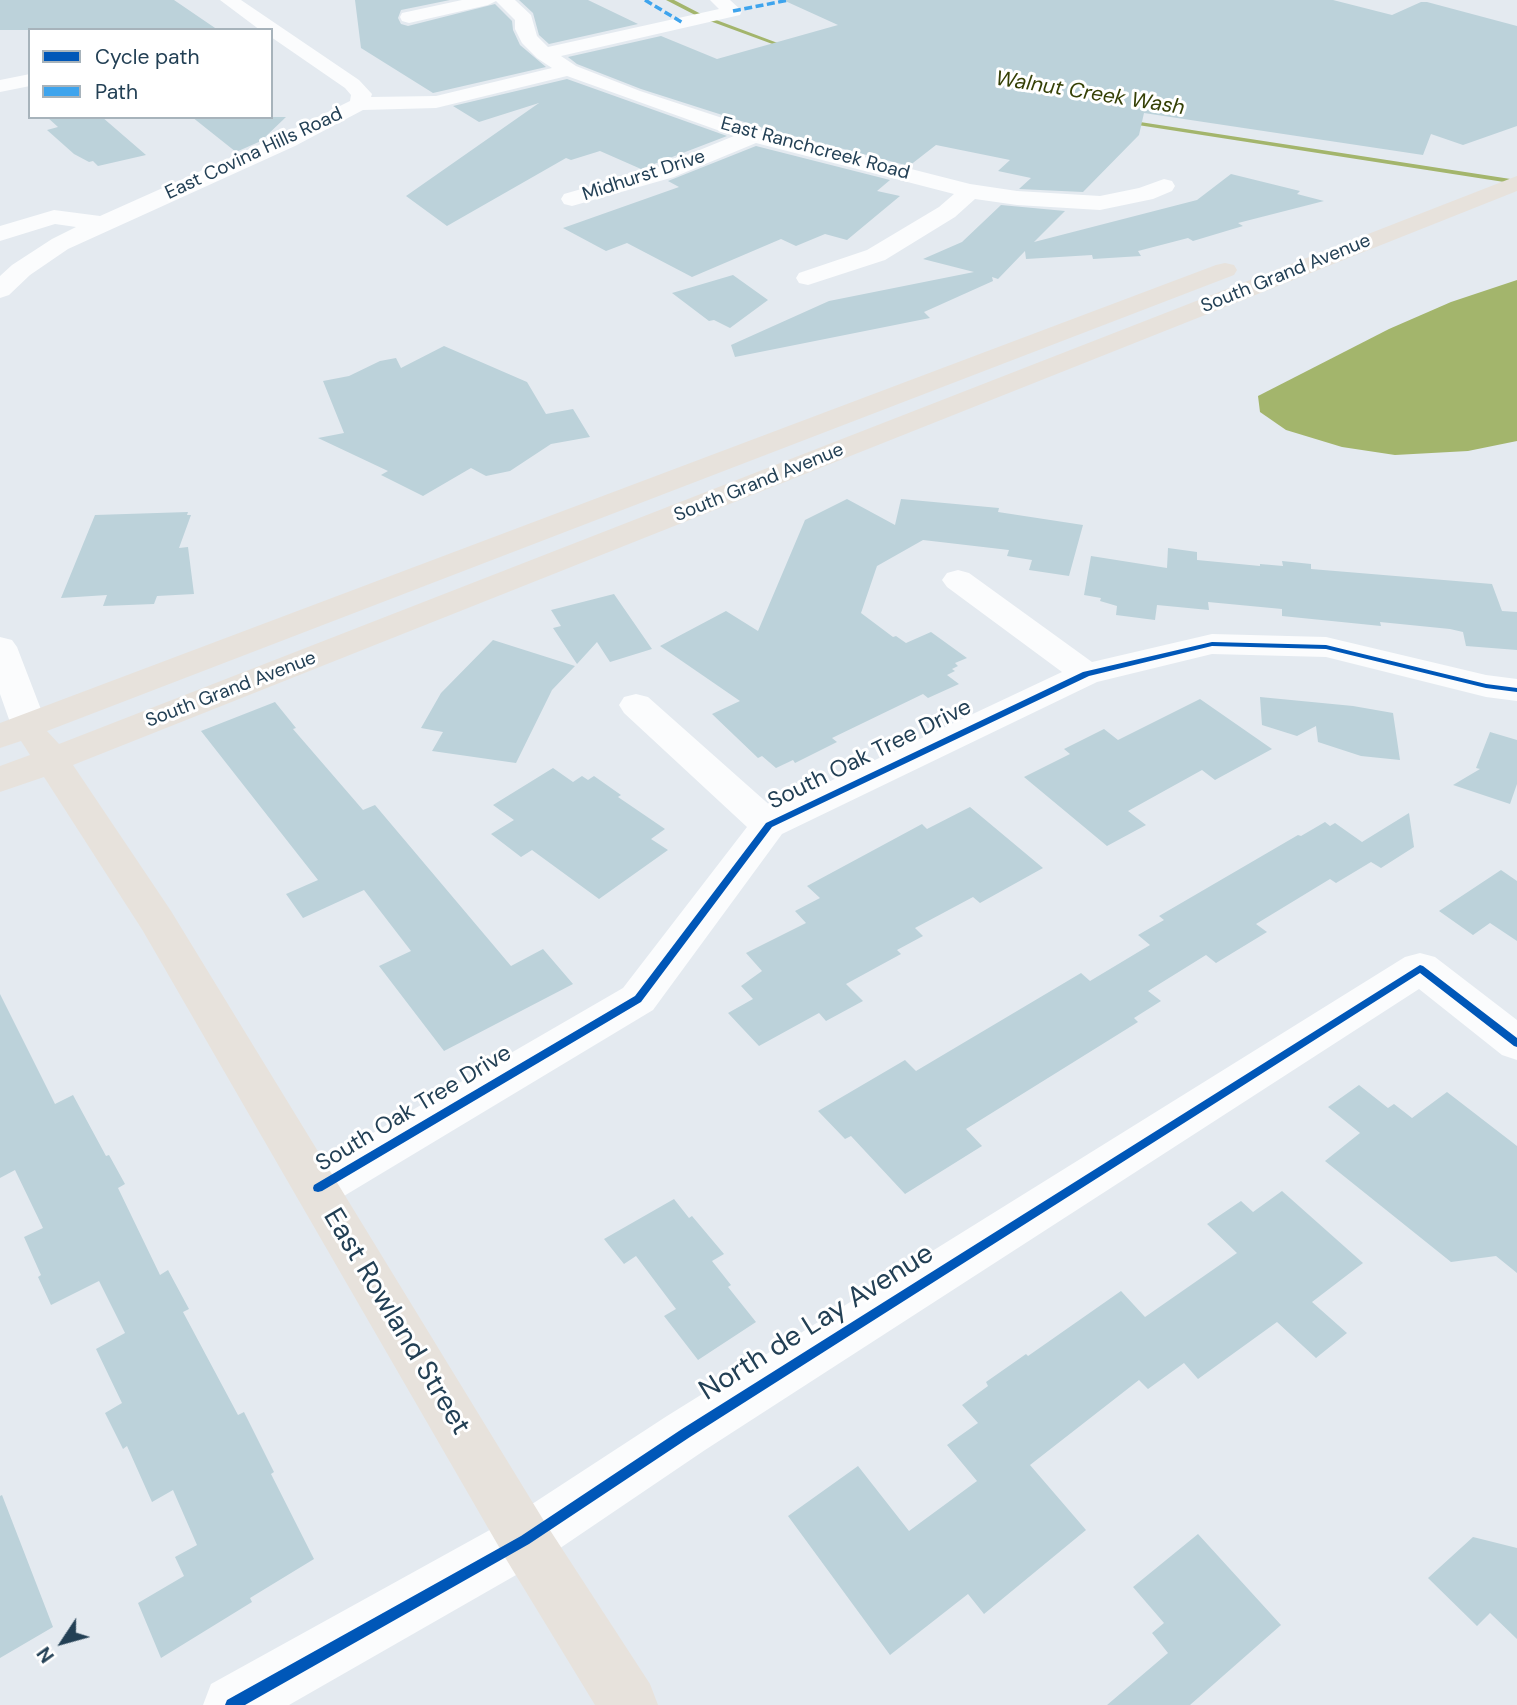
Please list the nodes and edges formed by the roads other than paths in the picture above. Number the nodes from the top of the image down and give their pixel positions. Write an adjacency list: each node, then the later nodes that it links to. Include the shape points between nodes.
1 (229, 0): 6 (street, East Covina Hills Road)
2 (488, 0): 5 (street)
3 (505, 0): 8 (street, East Ranchcreek Road, via 524,19 529,39)
4 (716, 12): 8 (street)
5 (409, 17)
6 (266, 28)
7 (273, 33): 13 (street, East Covina Hills Road, via 352,84 362,94)
8 (544, 54): 9 (street, East Ranchcreek Road)
9 (569, 70): 12 (street); 14 (street, East Ranchcreek Road)
10 (28, 80): 11 (street)
11 (0, 86)
12 (436, 102): 13 (street); 15 (street)
13 (359, 104): 15 (street, East Covina Hills Road)
14 (754, 136): 19 (street, East Ranchcreek Road); 20 (street, Midhurst Drive, via 666,172)
15 (287, 141): 21 (street, East Covina Hills Road)
16 (1459, 181): 30 (main road, South Grand Avenue)
17 (1512, 185): 30 (main road, South Grand Avenue, via 664,521)
18 (1164, 186): 19 (street, East Ranchcreek Road, via 1100,203)
19 (970, 191): 23 (street, via 947,212 876,256)
20 (572, 199)
21 (103, 223): 22 (street, via 54,217); 24 (street, East Covina Hills Road, via 21,270)
22 (0, 234)
23 (808, 278)
24 (0, 290)
25 (958, 580): 27 (street)
26 (0, 647): 30 (street)
27 (1086, 674): 28 (street, South Oak Tree Drive, via 1212,644 1326,646); 32 (street, South Oak Tree Drive)
28 (1517, 690)
29 (636, 705): 32 (street)
30 (26, 741): 31 (main road, South Grand Avenue); 34 (main road, East Rowland Street, via 157,921)
31 (0, 780)
32 (769, 825): 34 (street, South Oak Tree Drive, via 638,999)
33 (1517, 1043): 35 (street, North de Lay Avenue, via 1420,968 686,1433)
34 (318, 1188): 35 (main road, East Rowland Street)
35 (525, 1541): 36 (street, North de Lay Avenue); 37 (main road, East Rowland Street)
36 (232, 1705)
37 (629, 1705)

